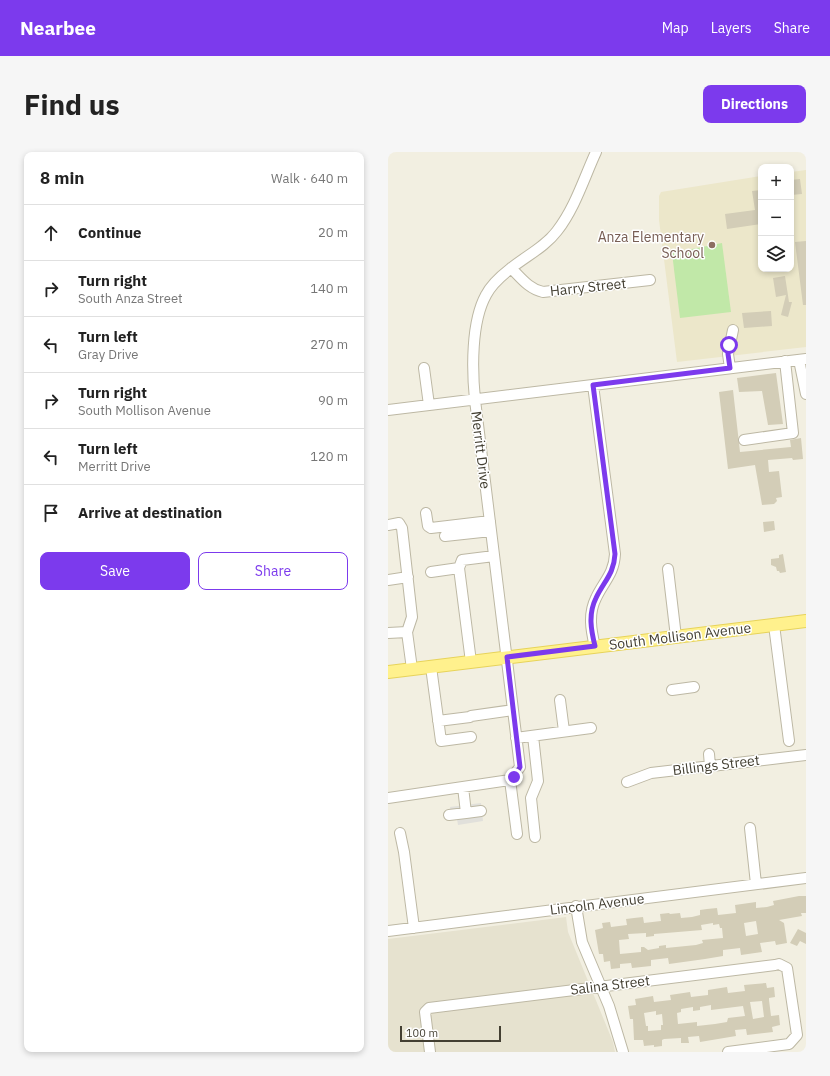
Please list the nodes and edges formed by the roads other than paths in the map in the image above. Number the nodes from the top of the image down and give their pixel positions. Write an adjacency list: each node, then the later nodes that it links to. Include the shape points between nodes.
1 (596, 152): 2 (street, Merritt Drive, via 557,232)
2 (511, 268): 3 (street, Harry Street, via 529,286 543,292); 11 (street, Merritt Drive, via 492,285 479,314 472,363)
3 (650, 280)
4 (732, 330): 8 (street, via 728,354)
5 (803, 359): 6 (street); 10 (street)
6 (785, 362): 8 (street); 14 (street, via 793,433)
7 (424, 368): 12 (street)
8 (730, 368): 9 (street)
9 (593, 385): 11 (street); 30 (street, via 615,554 611,574 598,594 591,612 590,624)
10 (806, 394)
11 (475, 400): 12 (street); 17 (street, Merritt Drive)
12 (428, 405): 13 (street)
13 (388, 410)
14 (744, 440)
15 (426, 513): 17 (street, via 428,526 431,528)
16 (388, 525): 23 (street, via 402,525)
17 (490, 526): 18 (street); 19 (street, Merritt Drive)
18 (445, 536)
19 (494, 556): 20 (street, via 462,560); 31 (street, Merritt Drive)
20 (459, 568): 22 (street); 32 (street)
21 (668, 569): 29 (street)
22 (431, 572)
23 (408, 577): 24 (street); 27 (street, via 412,617)
24 (388, 580)
25 (806, 621): 26 (main road, South Mollison Avenue)
26 (774, 625): 29 (main road, South Mollison Avenue); 46 (street)
27 (407, 632): 28 (street); 34 (street)
28 (388, 633)
29 (676, 637): 30 (main road, South Mollison Avenue)
30 (595, 646): 31 (main road, South Mollison Avenue)
31 (507, 657): 32 (main road, South Mollison Avenue); 39 (street, Merritt Drive)
32 (471, 662): 33 (main road, South Mollison Avenue)
33 (431, 667): 34 (main road, South Mollison Avenue); 40 (street)
34 (412, 669): 35 (main road, South Mollison Avenue)
35 (388, 672)
36 (694, 688): 37 (street)
37 (672, 690)
38 (560, 700): 42 (street)
39 (513, 710): 40 (street); 45 (street, Merritt Drive)
40 (438, 721): 44 (street, via 440,741)
41 (591, 728): 42 (street)
42 (564, 731): 43 (street)
43 (533, 736): 45 (street); 60 (street, via 538,781 531,798)
44 (471, 737)
45 (516, 738): 50 (street, Merritt Drive, via 520,767)
46 (789, 741)
47 (709, 754): 49 (street)
48 (806, 755): 49 (street, Billings Street)
49 (710, 766): 51 (street, Billings Street, via 651,773)
50 (507, 781): 52 (street); 59 (street)
51 (627, 782)
52 (462, 786): 53 (street); 55 (street)
53 (388, 798)
54 (481, 811): 55 (street)
55 (466, 813): 56 (street)
56 (449, 815)
57 (750, 828): 62 (street)
58 (400, 834): 64 (street)
59 (517, 834)
60 (535, 837)
61 (806, 878): 62 (street, Lincoln Avenue)
62 (756, 884): 63 (street, Lincoln Avenue)
63 (576, 906): 64 (street, Lincoln Avenue); 66 (street, via 582,942)
64 (414, 928): 65 (street, Lincoln Avenue)
65 (388, 931)
66 (600, 986): 67 (street, Salina Street, via 429,1008 424,1012); 68 (street, via 616,1024); 69 (street, Salina Street, via 779,964 787,968 797,1035 793,1041 783,1045)
67 (430, 1052)
68 (623, 1052)
69 (728, 1052)

